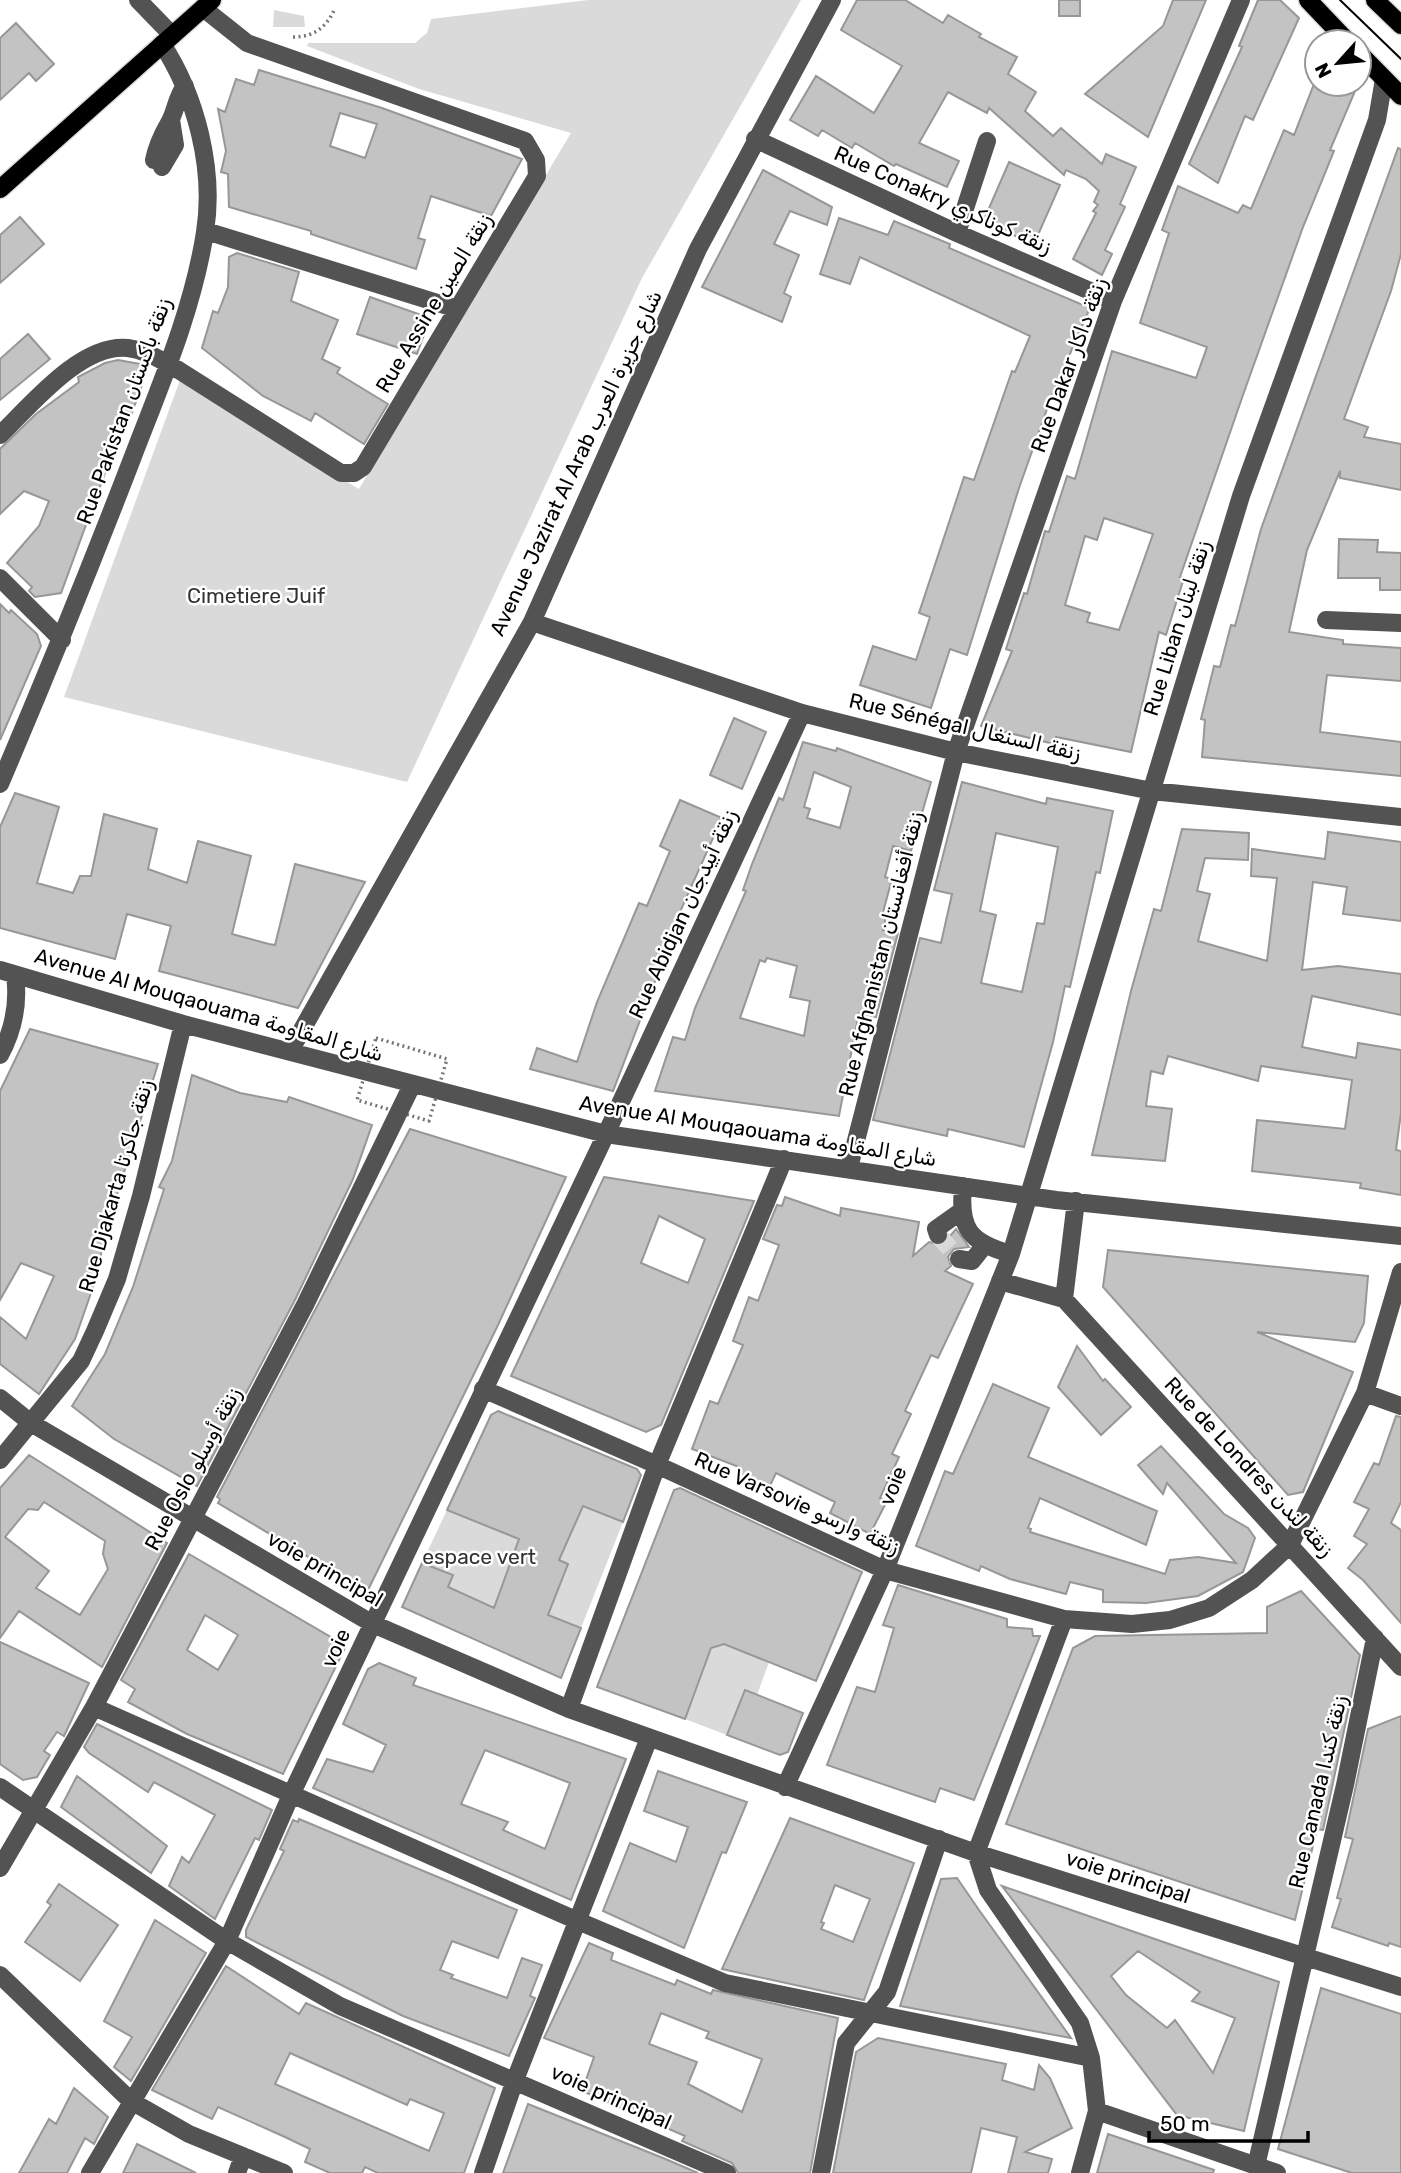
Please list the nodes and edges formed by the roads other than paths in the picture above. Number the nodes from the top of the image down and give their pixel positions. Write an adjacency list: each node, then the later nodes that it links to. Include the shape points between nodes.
1 (138, 0): 9 (street, Rue Pakistan زنقة باكستان)
2 (832, 0): 14 (street, Avenue Jazirat Al Arab شارع جزيرة العرب)
3 (1241, 0): 20 (street, Rue Dakar زنقة داكار)
4 (1308, 0): 8 (main road)
5 (1375, 0): 7 (main road)
6 (207, 4): 9 (main road); 21 (street, Rue Assine زنقة الصين, via 233,35 247,43 525,141 536,160 537,176)
7 (1401, 25)
8 (1335, 28)
9 (167, 40): 12 (street, Rue Pakistan زنقة باكستان); 17 (main road)
10 (1373, 68): 11 (main road)
11 (1384, 79): 13 (main road); 32 (street, Rue Liban زنقة لبنان, via 1377,120 1237,509)
12 (185, 86): 16 (street, via 171,120 175,145); 18 (street, Rue Pakistan زنقة باكستان, via 204,164)
13 (1401, 96)
14 (755, 139): 19 (street, Rue Conakry زنقة كوناكري); 26 (street, Avenue Jazirat Al Arab شارع جزيرة العرب, via 698,249)
15 (987, 141): 19 (street)
16 (158, 163)
17 (0, 189)
18 (206, 230): 21 (street); 22 (street, Rue Pakistan زنقة باكستان)
19 (957, 233): 20 (street, Rue Conakry زنقة كوناكري)
20 (1113, 300): 30 (street, Rue Dakar زنقة داكار)
21 (457, 309): 22 (street, Rue Assine زنقة الصين, via 363,467 354,473 341,473)
22 (169, 364): 23 (street, via 127,348 91,355 67,371); 28 (street, Rue Pakistan زنقة باكستان)
23 (0, 435)
24 (0, 578): 28 (street)
25 (1326, 620): 27 (street)
26 (532, 622): 29 (street, Rue Sénégal زنقة السنغال); 36 (street, Avenue Jazirat Al Arab شارع جزيرة العرب)
27 (1401, 623)
28 (62, 640): 31 (street, Rue Pakistan زنقة باكستان)
29 (802, 713): 30 (street, Rue Sénégal زنقة السنغال); 39 (street, Rue Abidjan زنقة أبيدجان)
30 (956, 752): 32 (street, Rue Sénégal زنقة السنغال); 41 (street, Rue Afghanistan زنقة أفغانستان)
31 (0, 784)
32 (1152, 791): 33 (street, Rue Sénégal زنقة السنغال); 43 (street, Rue Liban زنقة لبنان)
33 (1401, 817)
34 (8, 972): 35 (street, Avenue Al Mouqaouama شارع المقاومة); 37 (street, via 17,991 14,1024)
35 (183, 1024): 36 (street, Avenue Al Mouqaouama شارع المقاومة); 58 (street, Rue Djakarta زنقة جاكرتا, via 117,1279 81,1361)
36 (290, 1051): 38 (street, Avenue Al Mouqaouama شارع المقاومة)
37 (0, 1055)
38 (412, 1085): 39 (street, Avenue Al Mouqaouama شارع المقاومة); 61 (street, Rue Oslo زنقة أوسلو, via 305,1305)
39 (606, 1134): 40 (street, Avenue Al Mouqaouama شارع المقاومة); 54 (street, voie)
40 (783, 1159): 41 (street, Avenue Al Mouqaouama شارع المقاومة); 60 (street)
41 (849, 1168): 42 (street, Avenue Al Mouqaouama شارع المقاومة)
42 (963, 1186): 43 (street, Avenue Al Mouqaouama شارع المقاومة); 45 (street)
43 (1030, 1196): 44 (street, Avenue Al Mouqaouama شارع المقاومة); 49 (street, voie)
44 (1076, 1201): 47 (street, Avenue Al Mouqaouama شارع المقاومة); 53 (street)
45 (960, 1212): 46 (street, via 940,1224); 48 (street, via 966,1228)
46 (938, 1235)
47 (1401, 1236)
48 (984, 1246): 49 (street); 50 (street, via 972,1261)
49 (1011, 1254): 52 (street, voie)
50 (959, 1259)
51 (1401, 1272): 55 (street)
52 (1000, 1281): 53 (street); 63 (street, voie)
53 (1064, 1299): 62 (street, Rue de Londres زنقة لندن)
54 (483, 1389): 60 (street, Rue Varsovie زنقة وارسو); 65 (street, voie)
55 (1365, 1393): 57 (street); 62 (street)
56 (0, 1398): 58 (street, voie principal)
57 (1401, 1406)
58 (31, 1423): 59 (street, Rue Djakarta زنقة جاكرتا); 61 (street, voie principal)
59 (0, 1460)
60 (657, 1465): 63 (street, Rue Varsovie زنقة وارسو); 69 (street)
61 (193, 1518): 65 (street, voie principal); 68 (street, Rue Oslo زنقة أوسلو)
62 (1290, 1545): 64 (street, Rue Varsovie زنقة وارسو, via 1252,1580 1209,1608 1170,1620 1132,1624); 66 (street, Rue de Londres زنقة لندن)
63 (885, 1570): 64 (street, Rue Varsovie زنقة وارسو); 71 (street, voie)
64 (1064, 1619): 76 (street)
65 (373, 1624): 69 (street, voie principal); 73 (street, voie)
66 (1375, 1637): 67 (street, Rue de Londres زنقة لندن); 80 (street, Rue Canada زنقة كندا)
67 (1401, 1667)
68 (94, 1707): 73 (street); 74 (street, Rue Oslo زنقة أوسلو)
69 (569, 1709): 70 (street, voie principal)
70 (649, 1738): 71 (street, voie principal); 78 (street, voie principal)
71 (785, 1787): 75 (street, voie principal)
72 (1, 1788): 74 (street, voie principal)
73 (291, 1795): 78 (street); 79 (street, voie)
74 (35, 1811): 77 (street, Rue Oslo زنقة أوسلو); 79 (street, voie principal)
75 (939, 1839): 76 (street, voie principal); 83 (street, via 887,1992)
76 (976, 1853): 80 (street, voie principal); 84 (street, via 988,1890 1080,2023)
77 (0, 1867)
78 (578, 1921): 83 (street, via 725,1983); 85 (street, voie principal)
79 (227, 1941): 85 (street, voie principal, via 340,2006); 86 (street, voie)
80 (1304, 1956): 82 (street, voie principal); 89 (street, Rue Canada زنقة كندا)
81 (0, 1975): 86 (street)
82 (1401, 1987)
83 (872, 2012): 84 (street); 94 (street, via 846,2043)
84 (1091, 2058): 87 (street)
85 (515, 2080): 92 (street); 93 (street, voie principal)
86 (131, 2101): 88 (street); 90 (street, voie)
87 (1097, 2111): 89 (street); 95 (street)
88 (240, 2165): 91 (street)
89 (1256, 2166): 96 (street)
90 (90, 2173)
91 (284, 2173)
92 (483, 2173)
93 (727, 2173)
94 (821, 2173)
95 (1080, 2173)
96 (1277, 2173)

